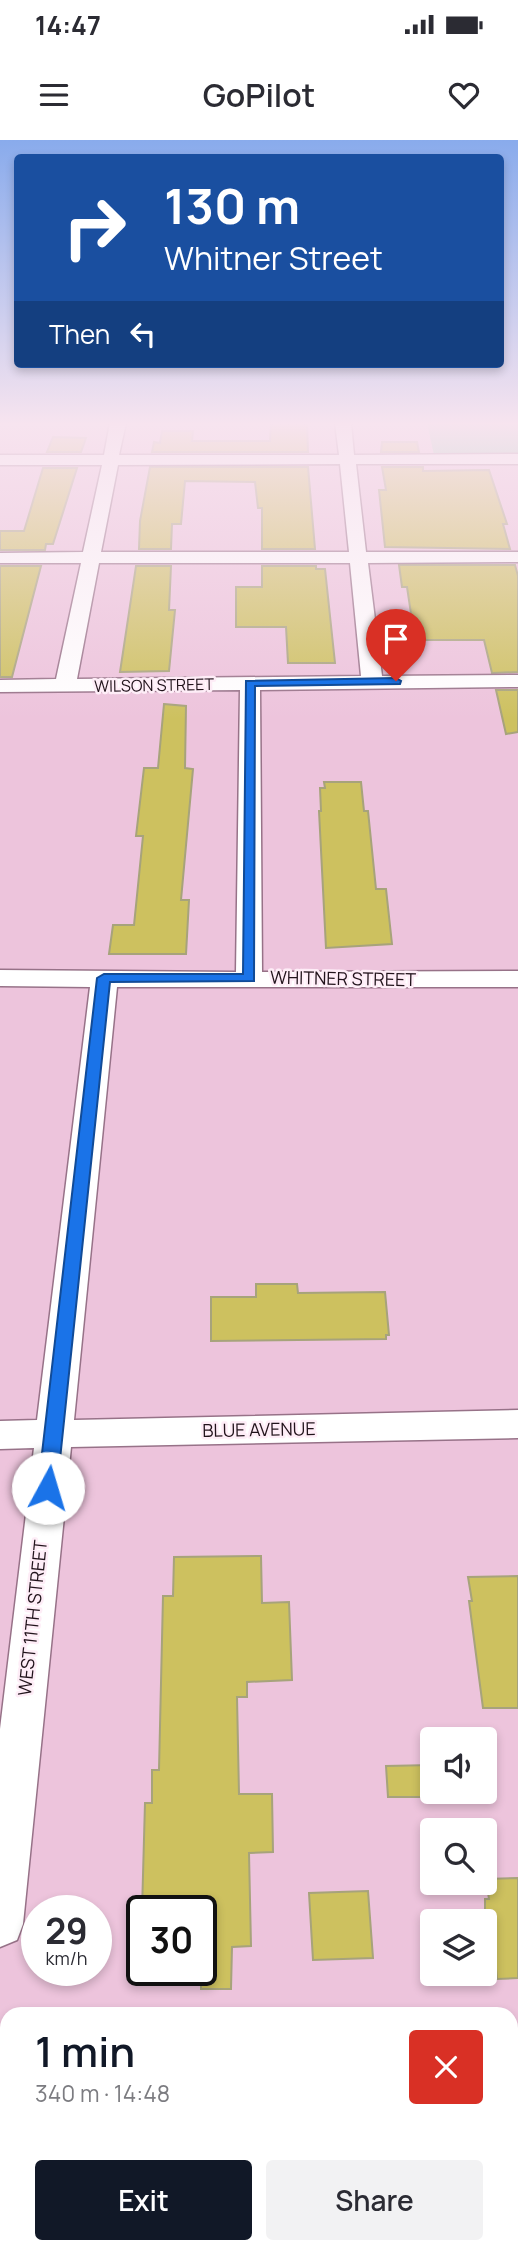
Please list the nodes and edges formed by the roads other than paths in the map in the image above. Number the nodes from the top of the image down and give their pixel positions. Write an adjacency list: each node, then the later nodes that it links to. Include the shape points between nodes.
1 (99, 522): 5 (street)
2 (354, 522): 6 (street)
3 (518, 557): 6 (street)
4 (0, 558): 5 (street)
5 (91, 558): 6 (street); 11 (street)
6 (358, 558): 8 (street)
7 (518, 681): 8 (street, WILSON STREET)
8 (372, 682): 9 (street, WILSON STREET)
9 (250, 683): 11 (street, WILSON STREET); 14 (street)
10 (0, 686): 11 (street, WILSON STREET)
11 (65, 686)
12 (0, 978): 13 (street, WHITNER STREET)
13 (104, 978): 14 (street, WHITNER STREET); 17 (street, WEST 11TH STREET)
14 (249, 978): 15 (street, WHITNER STREET)
15 (518, 979)
16 (518, 1424): 17 (street, BLUE AVENUE)
17 (54, 1434): 18 (street, BLUE AVENUE); 19 (street, WEST 11TH STREET)
18 (0, 1435)
19 (0, 1924)

